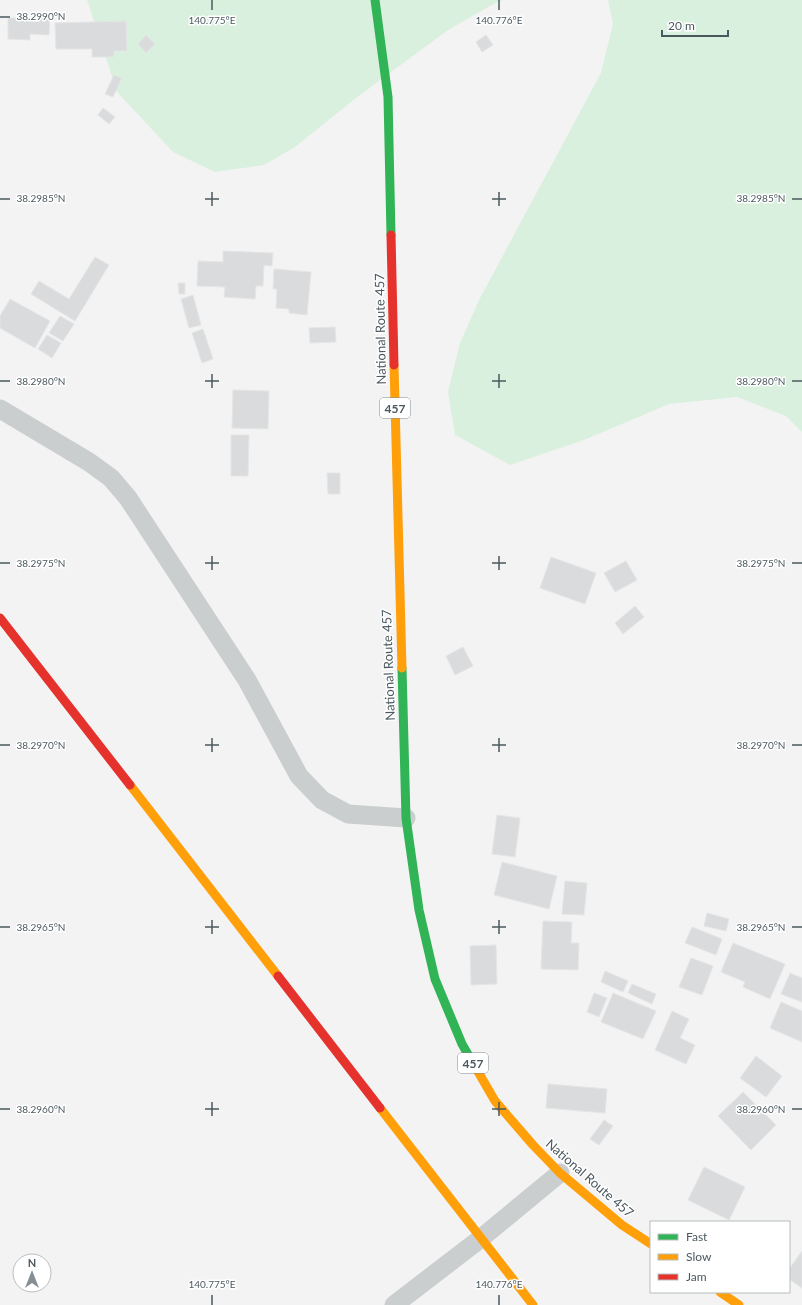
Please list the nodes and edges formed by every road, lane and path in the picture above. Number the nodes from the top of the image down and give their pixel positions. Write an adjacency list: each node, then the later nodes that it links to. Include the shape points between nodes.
1 (375, 0): 4 (main road, National Route 457 / 457, via 388,97)
2 (0, 409): 4 (street, via 88,462 111,478 128,498 247,680 300,776 322,800 348,814)
3 (0, 618): 6 (main road)
4 (406, 818): 5 (main road, National Route 457 / 457, via 419,910 435,979 462,1044 495,1101 532,1146)
5 (560, 1173): 6 (street); 7 (main road, National Route 457 / 457, via 622,1224)
6 (480, 1239): 9 (street); 10 (main road)
7 (650, 1243)
8 (721, 1293): 11 (main road)
9 (394, 1305)
10 (533, 1305)
11 (739, 1305)

